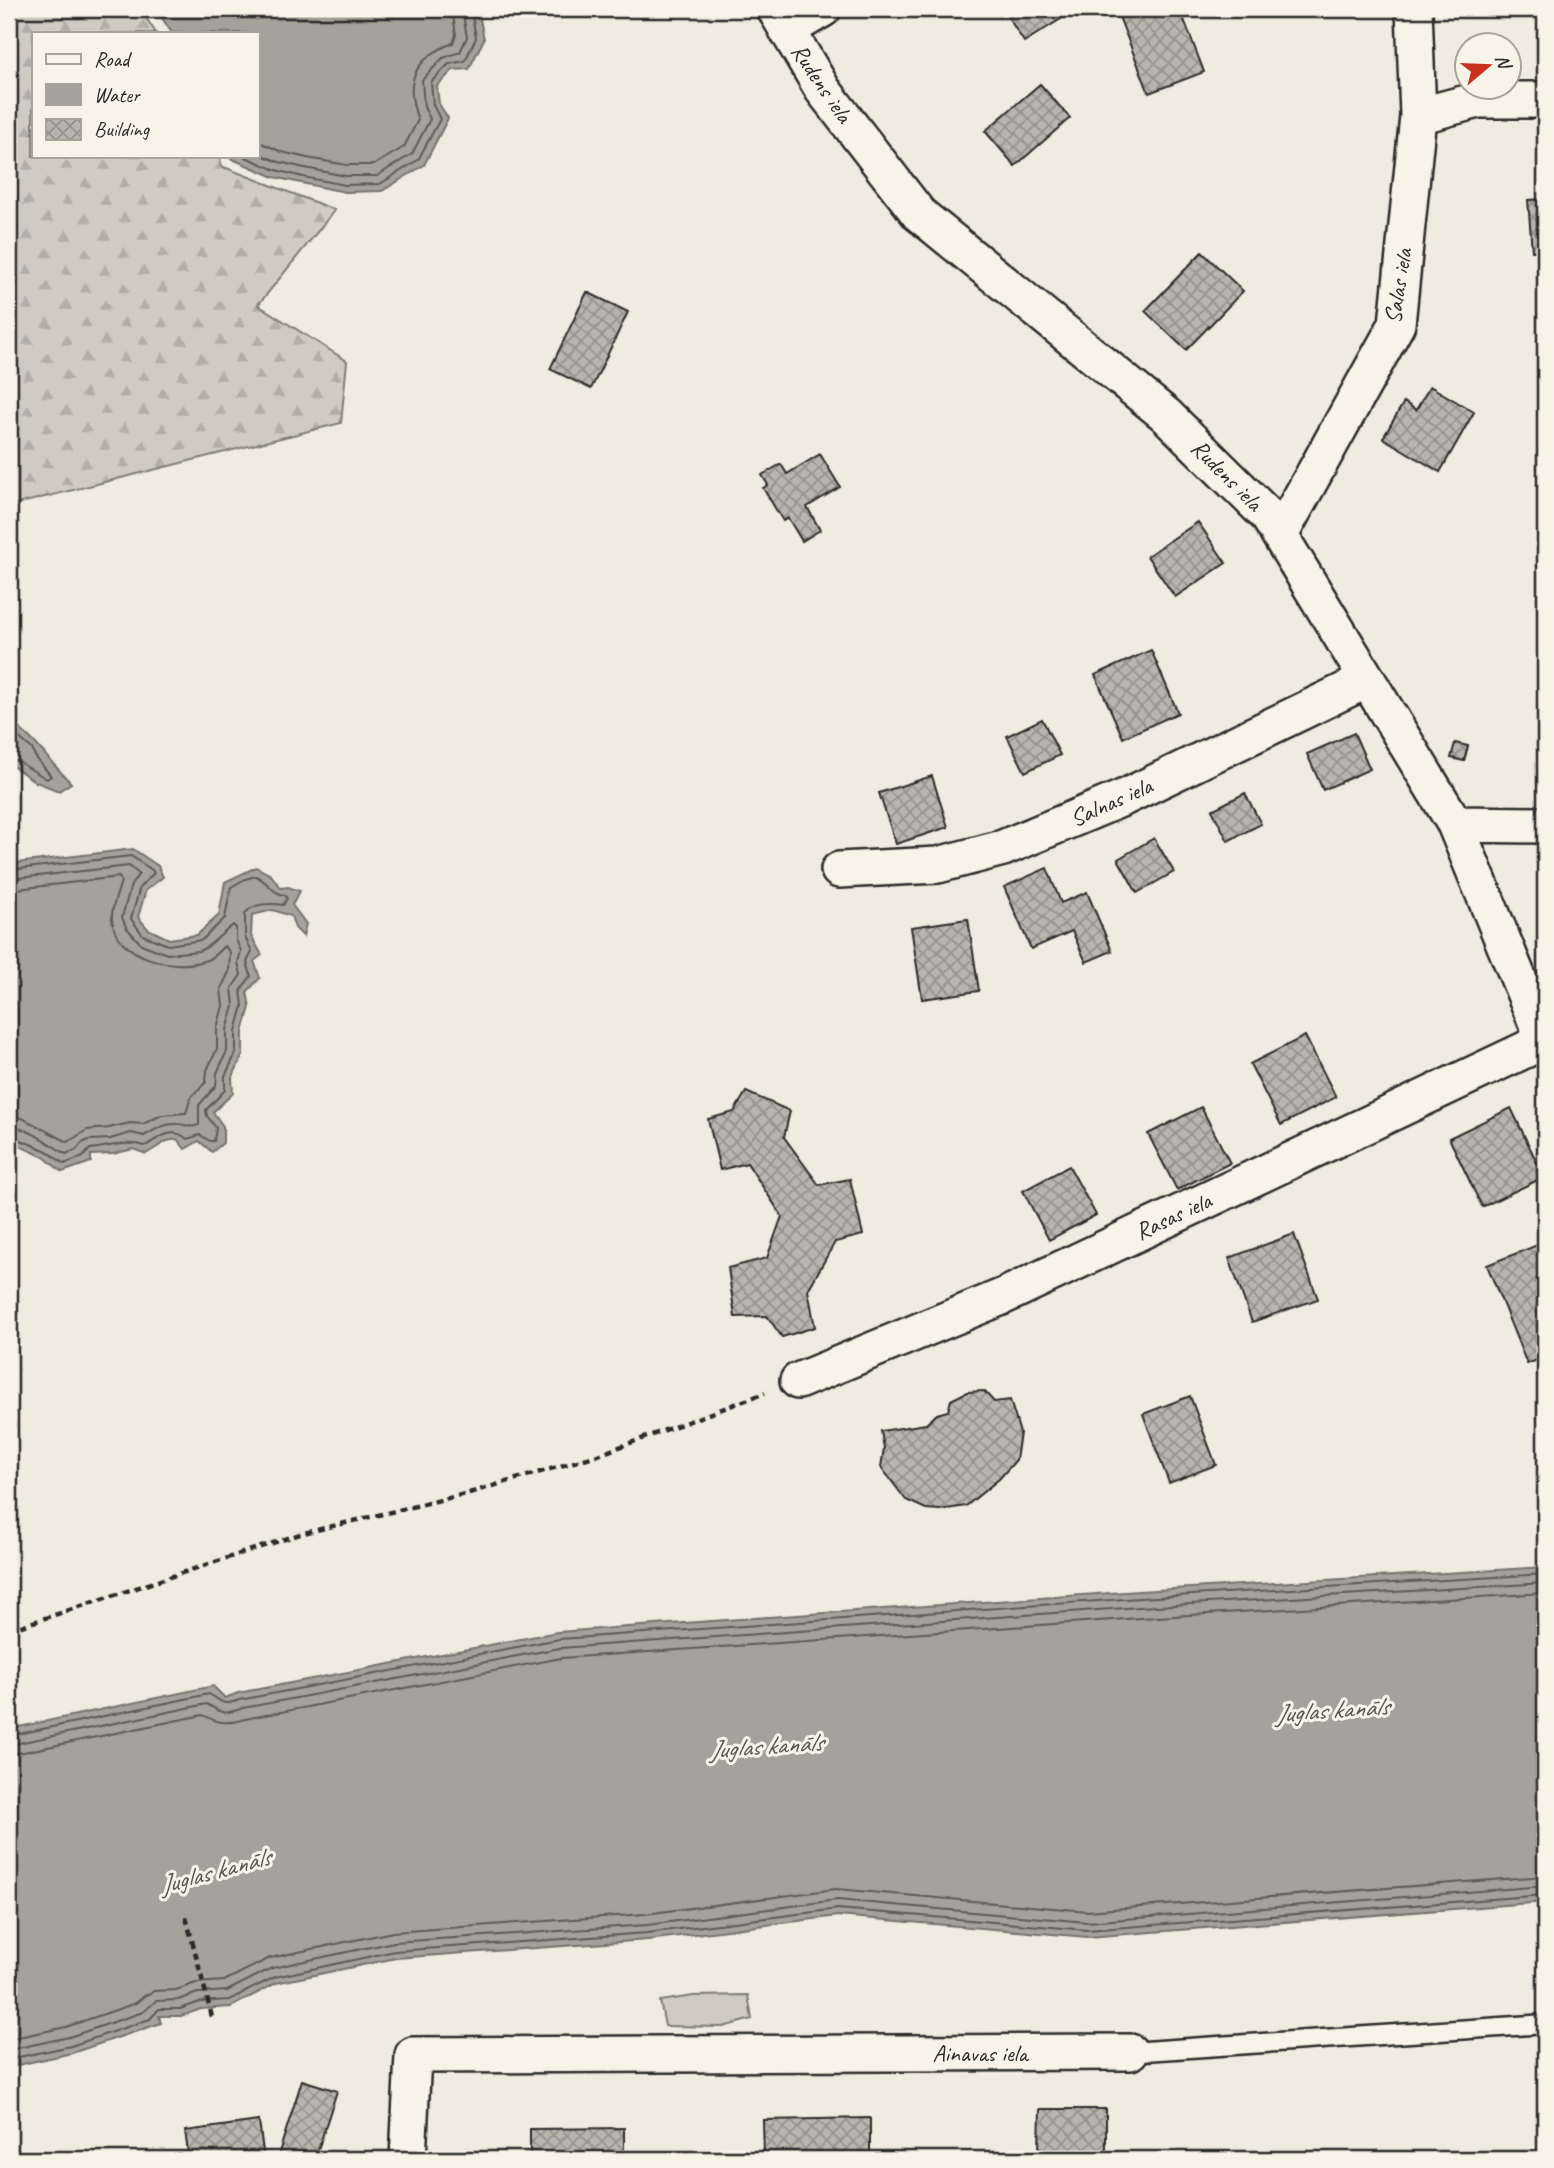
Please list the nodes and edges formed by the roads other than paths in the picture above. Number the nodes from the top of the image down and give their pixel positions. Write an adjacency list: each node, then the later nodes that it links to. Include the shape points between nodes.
1 (823, 9): 3 (street)
2 (1414, 9): 5 (street, Salas iela)
3 (781, 20): 6 (street, Rudens iela, via 823,90 919,214 1166,415 1268,516)
4 (1545, 100): 5 (street, via 1478,100)
5 (1418, 116): 6 (street, Salas iela, via 1397,324)
6 (1280, 535): 7 (street, Rudens iela)
7 (1367, 680): 8 (street, Rudens iela); 10 (street, Salnas iela, via 1125,797 1003,848 937,865)
8 (1455, 824): 9 (street); 11 (street, Rudens iela)
9 (1545, 825)
10 (839, 870)
11 (1544, 1042): 12 (street, Rasas iela, via 1004,1296)
12 (798, 1381)
13 (1545, 2024): 14 (lane, Ainavas iela)
14 (1130, 2052): 15 (street, Ainavas iela, via 413,2055)
15 (408, 2159)

